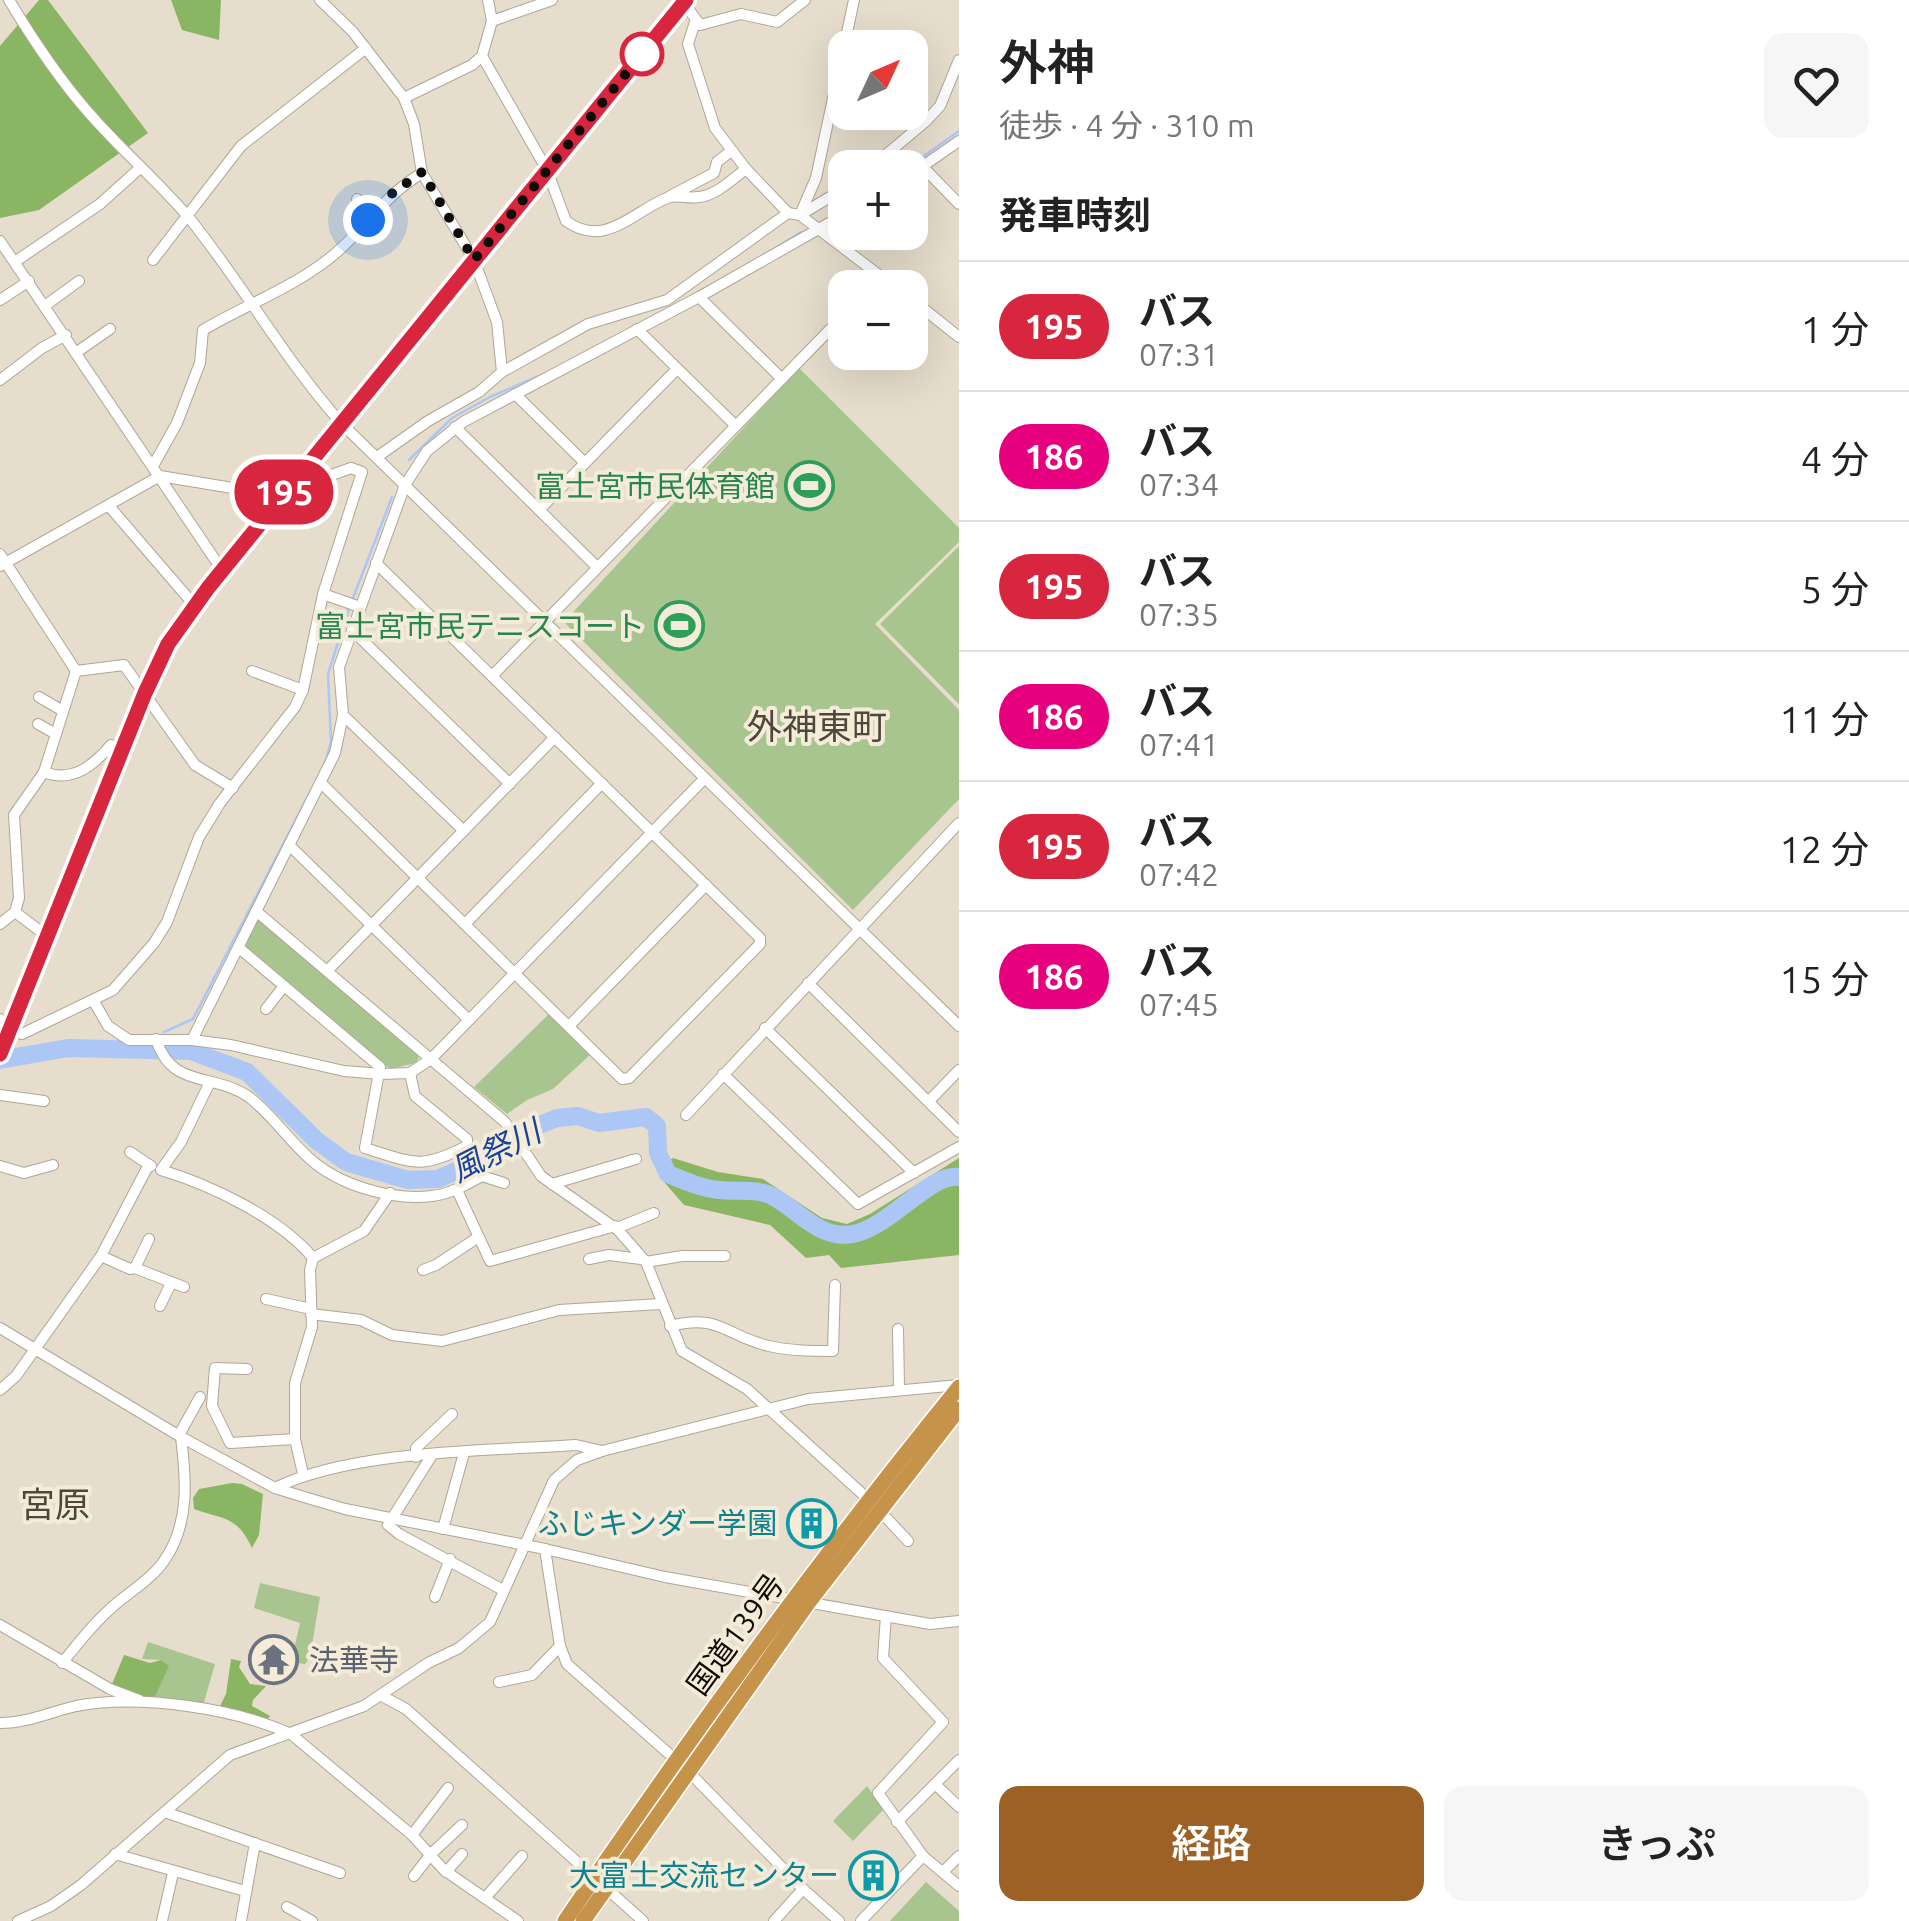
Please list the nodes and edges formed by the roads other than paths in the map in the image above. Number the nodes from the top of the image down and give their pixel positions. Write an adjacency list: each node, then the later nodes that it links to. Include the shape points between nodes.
1 (9, 0): 20 (street, via 54,70)
2 (320, 0): 9 (street)
3 (340, 0): 9 (street)
4 (488, 0): 10 (street)
5 (552, 0): 10 (street)
6 (805, 0): 11 (street, via 777,22 742,14 710,25)
7 (854, 0): 29 (street, via 816,178)
8 (684, 1): 11 (street); 22 (main road)
9 (330, 9): 12 (street)
10 (492, 21): 13 (street)
11 (695, 22): 18 (street, via 688,44 715,128)
12 (366, 48): 15 (street); 30 (street, via 240,146)
13 (482, 56): 15 (street); 22 (street)
14 (959, 60): 17 (street, via 940,106)
15 (404, 98): 23 (street)
16 (959, 141): 19 (street)
17 (892, 150)
18 (731, 151): 21 (street); 25 (street, via 714,173)
19 (928, 163)
20 (140, 168): 30 (street); 37 (street)
21 (746, 169): 25 (street, via 701,198); 29 (street)
22 (547, 170): 25 (street, via 566,221 580,229 612,230); 36 (main road)
23 (422, 172): 31 (street); 36 (street)
24 (928, 172): 28 (street)
25 (670, 196)
26 (828, 197): 29 (street)
27 (357, 199): 31 (street)
28 (959, 204)
29 (794, 214): 33 (street); 53 (street, via 667,300 588,324)
30 (188, 216): 35 (street); 43 (street)
31 (368, 220): 43 (street, via 336,253)
32 (828, 224): 33 (street)
33 (819, 230): 38 (street); 41 (street)
34 (0, 241): 37 (street)
35 (152, 260)
36 (474, 260): 53 (street, via 497,322); 59 (main road)
37 (16, 261): 39 (street)
38 (874, 270)
39 (29, 281): 42 (street); 44 (street)
40 (79, 281): 44 (street)
41 (699, 297): 47 (street); 54 (street)
42 (0, 300)
43 (254, 304): 59 (street); 64 (street, via 203,330 200,363)
44 (46, 305): 49 (street)
45 (928, 312): 50 (street)
46 (110, 329): 51 (street)
47 (638, 329): 52 (street); 57 (street)
48 (828, 332): 54 (street)
49 (66, 335): 51 (street); 55 (street)
50 (959, 337)
51 (77, 352): 64 (street)
52 (677, 369): 60 (street); 63 (street)
53 (502, 372): 56 (street)
54 (782, 379): 60 (street)
55 (0, 380)
56 (479, 392): 58 (street); 62 (street)
57 (515, 394): 58 (street); 63 (street)
58 (489, 408): 61 (street)
59 (342, 423): 62 (street); 65 (main road)
60 (736, 426): 74 (street)
61 (455, 427): 66 (street, via 427,451); 69 (street)
62 (377, 457): 66 (street)
63 (585, 463): 69 (street)
64 (156, 471): 67 (street); 68 (street); 75 (street)
65 (291, 484): 67 (main road); 70 (street, via 351,468 362,472)
66 (405, 484): 73 (street); 79 (street)
67 (281, 496): 75 (main road)
68 (108, 506): 72 (street); 77 (street)
69 (539, 510): 74 (street)
70 (341, 544): 71 (street); 76 (street)
71 (356, 549)
72 (2, 560): 81 (street)
73 (376, 563): 78 (street); 83 (street)
74 (598, 567): 79 (street)
75 (222, 570): 77 (main road)
76 (323, 594): 78 (street); 84 (street)
77 (194, 606): 85 (main road)
78 (360, 606): 80 (street)
79 (545, 622): 83 (street); 94 (street)
80 (352, 630): 88 (street, via 339,667); 96 (street)
81 (76, 671): 85 (street, via 124,665); 87 (street)
82 (252, 671): 84 (street)
83 (492, 676): 91 (street)
84 (304, 690): 98 (street)
85 (145, 693): 92 (main road); 98 (street, via 195,766)
86 (39, 697): 87 (street)
87 (63, 710): 90 (street)
88 (343, 715): 95 (street); 102 (street)
89 (38, 724): 90 (street)
90 (56, 734): 93 (street)
91 (555, 738): 96 (street); 97 (street)
92 (123, 749): 93 (street, via 111,745 92,767 62,777); 113 (main road)
93 (44, 772): 100 (street)
94 (705, 778): 103 (street); 112 (street)
95 (320, 783): 104 (street); 105 (street)
96 (510, 784): 102 (street)
97 (602, 784): 103 (street); 110 (street)
98 (232, 788): 119 (street, via 199,838 154,943 114,990)
99 (0, 814): 100 (street)
100 (14, 815): 108 (street)
101 (959, 823): 112 (street)
102 (464, 831): 105 (street)
103 (652, 832): 106 (street); 116 (street)
104 (289, 846): 107 (street); 111 (street)
105 (418, 878): 110 (street); 111 (street)
106 (706, 886): 123 (street); 123 (street, via 760,944 630,1078 622,1079)
107 (256, 911): 114 (street); 115 (street)
108 (15, 912): 109 (street); 113 (street)
109 (0, 924)
110 (465, 924): 116 (street)
111 (372, 926): 115 (street); 122 (street)
112 (859, 929): 117 (street); 124 (street)
113 (48, 937): 126 (main road)
114 (238, 947): 118 (street); 128 (street)
115 (328, 970): 130 (street)
116 (515, 973): 122 (street); 123 (street)
117 (808, 983): 125 (street); 138 (street)
118 (284, 986): 120 (street); 133 (street)
119 (93, 1000): 126 (street, via 22,1034); 127 (street, via 118,1035)
120 (266, 1009)
121 (0, 1019): 126 (street)
122 (468, 1020): 130 (street)
123 (569, 1026)
124 (959, 1026)
125 (765, 1028): 134 (street); 148 (street)
126 (10, 1030): 129 (main road)
127 (156, 1040): 128 (street); 135 (street, via 172,1069)
128 (192, 1040): 133 (street)
129 (2, 1050)
130 (431, 1059): 132 (street); 150 (street, via 510,1130)
131 (959, 1070): 138 (street)
132 (410, 1073): 133 (street); 133 (street, via 414,1096 467,1140 436,1162 409,1162 366,1148)
133 (381, 1074)
134 (723, 1074): 139 (street); 148 (street, via 858,1204)
135 (210, 1082): 147 (street); 152 (street, via 251,1099 324,1171)
136 (0, 1095): 137 (street)
137 (44, 1100)
138 (928, 1101): 140 (street)
139 (686, 1114)
140 (959, 1132)
141 (959, 1146): 148 (street)
142 (130, 1152): 146 (street)
143 (636, 1159): 150 (street)
144 (53, 1165): 145 (street, via 24,1173)
145 (0, 1166)
146 (148, 1166): 147 (street); 157 (street)
147 (161, 1170): 159 (street, via 255,1212)
148 (914, 1172)
149 (504, 1184): 151 (street, via 482,1176)
150 (552, 1184): 154 (street)
151 (456, 1190): 152 (street); 155 (street)
152 (390, 1193): 159 (street, via 364,1231)
153 (654, 1212): 154 (street)
154 (616, 1228): 155 (street, via 490,1261); 161 (street)
155 (477, 1238): 163 (street)
156 (149, 1239): 162 (street)
157 (101, 1256): 162 (street); 174 (street)
158 (724, 1256): 161 (street)
159 (313, 1258): 170 (street)
160 (590, 1259): 161 (street)
161 (644, 1261): 168 (street)
162 (135, 1268): 164 (street)
163 (423, 1270)
164 (171, 1283): 166 (street); 169 (street)
165 (835, 1284): 171 (street, via 833,1351 771,1347 696,1319)
166 (184, 1287)
167 (266, 1298): 170 (street)
168 (661, 1304): 170 (street, via 559,1310 442,1341 392,1335 360,1320); 171 (street)
169 (160, 1306)
170 (312, 1312): 184 (street, via 294,1383)
171 (670, 1326): 180 (street, via 682,1351)
172 (0, 1328): 174 (street)
173 (898, 1329): 177 (street)
174 (33, 1349): 178 (street); 183 (street)
175 (247, 1369): 184 (street, via 215,1368 212,1406 230,1444)
176 (959, 1386): 177 (street); 191 (highway, 国道139号)
177 (899, 1388): 180 (street)
178 (0, 1390)
179 (200, 1396): 183 (street)
180 (770, 1408): 185 (street); 191 (street)
181 (959, 1409): 191 (highway, 国道139号)
182 (452, 1414): 188 (street, via 416,1448)
183 (180, 1436): 190 (street); 205 (street, via 184,1509 165,1561)
184 (296, 1439): 189 (street)
185 (602, 1452): 186 (street, via 576,1445); 195 (street, via 577,1460 554,1480)
186 (464, 1453): 187 (street); 193 (street)
187 (432, 1456): 188 (street); 192 (street)
188 (416, 1457): 189 (street)
189 (304, 1474): 190 (street)
190 (275, 1488): 192 (street)
191 (873, 1504): 194 (street); 200 (highway, 国道139号)
192 (393, 1518): 193 (street); 197 (street, via 388,1525 398,1534)
193 (443, 1529): 195 (street)
194 (908, 1541)
195 (522, 1545): 196 (street); 198 (street)
196 (545, 1549): 200 (street); 204 (street)
197 (450, 1559): 198 (street); 199 (street)
198 (503, 1590): 207 (street, via 490,1622)
199 (435, 1597)
200 (801, 1601): 201 (street); 212 (highway, 国道139号)
201 (886, 1616): 202 (street); 217 (street, via 883,1658 943,1722 878,1793)
202 (959, 1622)
203 (0, 1624): 205 (street)
204 (560, 1646): 206 (street, via 532,1675); 212 (street, via 567,1664)
205 (62, 1663): 208 (street)
206 (499, 1682)
207 (382, 1696): 210 (street); 232 (street, via 406,1708)
208 (144, 1702): 209 (street, via 78,1706); 210 (street, via 265,1722)
209 (0, 1723)
210 (292, 1734): 216 (street, via 230,1755); 219 (street)
211 (959, 1760): 213 (street)
212 (682, 1766): 232 (highway, 国道139号); 234 (street)
213 (935, 1784): 215 (street); 217 (street)
214 (448, 1788): 219 (street)
215 (959, 1807)
216 (165, 1812): 220 (street); 221 (street)
217 (897, 1822): 225 (street)
218 (462, 1825): 222 (street)
219 (412, 1835): 222 (street)
220 (255, 1843): 230 (street); 235 (street)
221 (115, 1854): 229 (street); 238 (street, via 80,1886)
222 (431, 1854): 227 (street); 231 (street)
223 (462, 1854): 227 (street)
224 (522, 1856): 236 (street)
225 (922, 1856): 228 (street); 248 (street)
226 (959, 1856): 228 (street)
227 (446, 1872): 236 (street)
228 (943, 1872): 233 (street)
229 (174, 1873): 235 (street); 239 (street)
230 (340, 1873)
231 (414, 1876)
232 (599, 1884): 243 (highway, 国道139号); 244 (highway, 国道139号); 245 (street)
233 (959, 1886)
234 (803, 1889): 246 (street); 247 (street)
235 (245, 1891): 240 (street)
236 (485, 1898): 242 (street)
237 (287, 1907): 241 (street)
238 (18, 1921)
239 (162, 1921)
240 (241, 1921)
241 (312, 1921)
242 (518, 1921)
243 (565, 1921)
244 (582, 1921)
245 (643, 1921)
246 (774, 1921)
247 (840, 1921)
248 (862, 1921)

